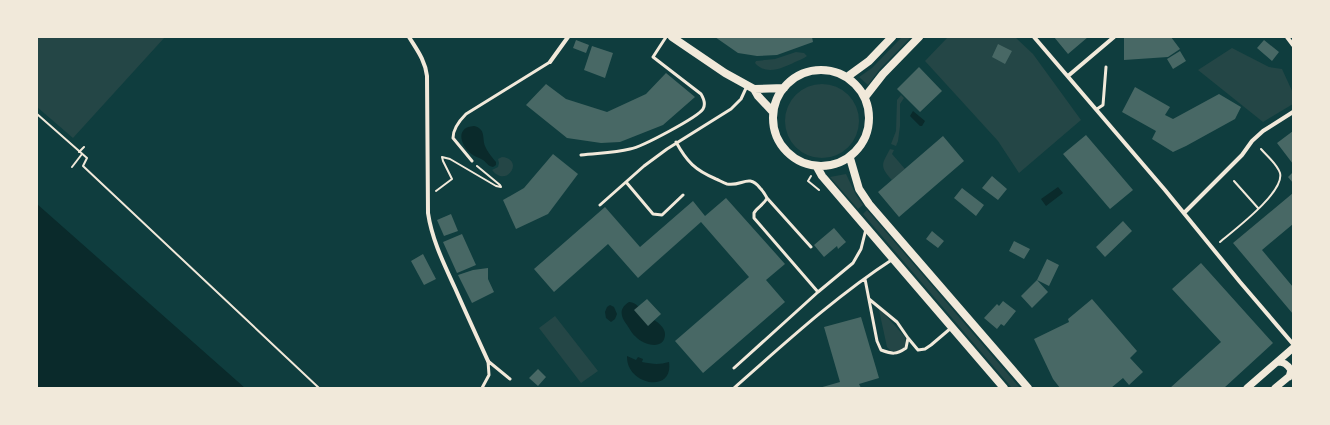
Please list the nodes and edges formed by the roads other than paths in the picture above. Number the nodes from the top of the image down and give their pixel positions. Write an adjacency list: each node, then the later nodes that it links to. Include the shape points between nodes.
1 (409, 37): 41 (street, via 426,66 430,226 444,265)
2 (568, 37): 11 (street)
3 (666, 37): 22 (lane, via 653,57 701,94 705,104 703,108 695,116 646,144 631,149)
4 (672, 37): 15 (main road)
5 (892, 37): 14 (main road, via 869,61)
6 (919, 37): 17 (main road, via 883,74)
7 (1034, 37): 13 (street)
8 (1114, 37): 13 (street)
9 (1287, 37): 10 (street)
10 (1293, 45)
11 (550, 62): 24 (lane, via 460,120 453,132 453,138)
12 (1106, 67): 18 (lane, via 1103,105)
13 (1068, 76): 18 (street)
14 (847, 77): 16 (main road, via 820,70 807,72 794,78); 17 (main road)
15 (750, 88): 16 (main road); 19 (main road); 21 (lane, via 731,109)
16 (784, 88): 19 (main road)
17 (865, 98): 23 (main road, via 870,122 868,132 861,146)
18 (1097, 109): 30 (street)
19 (773, 112): 25 (main road, via 776,137 783,148 792,158)
20 (1293, 112): 30 (street, via 1262,131 1242,155)
21 (676, 142): 26 (lane); 28 (lane, via 685,158 701,172 728,184 738,184 747,180 756,182)
22 (581, 155)
23 (850, 158): 25 (main road, via 840,163); 49 (main road, via 859,189 869,204)
24 (472, 161)
25 (817, 167): 31 (main road)
26 (626, 182): 27 (lane, via 653,214 658,216); 29 (lane)
27 (683, 195)
28 (767, 198): 32 (lane); 35 (lane, via 756,209 754,218)
29 (600, 205)
30 (1184, 213): 39 (street)
31 (867, 227): 33 (main road); 35 (lane, via 861,249 853,263)
32 (810, 247)
33 (893, 259): 34 (lane); 37 (main road)
34 (865, 279): 36 (lane); 47 (lane, via 804,325)
35 (818, 292): 43 (lane)
36 (869, 299): 38 (lane, via 897,322); 38 (lane, via 881,350 898,354 906,348)
37 (952, 327): 38 (lane, via 925,349 918,350); 48 (main road)
38 (908, 338)
39 (1293, 344)
40 (1293, 348): 42 (street)
41 (488, 361): 45 (lane); 46 (lane, via 488,375)
42 (1277, 362): 44 (street, via 1288,365); 50 (street)
43 (734, 368)
44 (1291, 375): 51 (street)
45 (510, 379)
46 (482, 388)
47 (734, 388)
48 (1004, 388)
49 (1028, 388)
50 (1247, 388)
51 (1275, 388)

